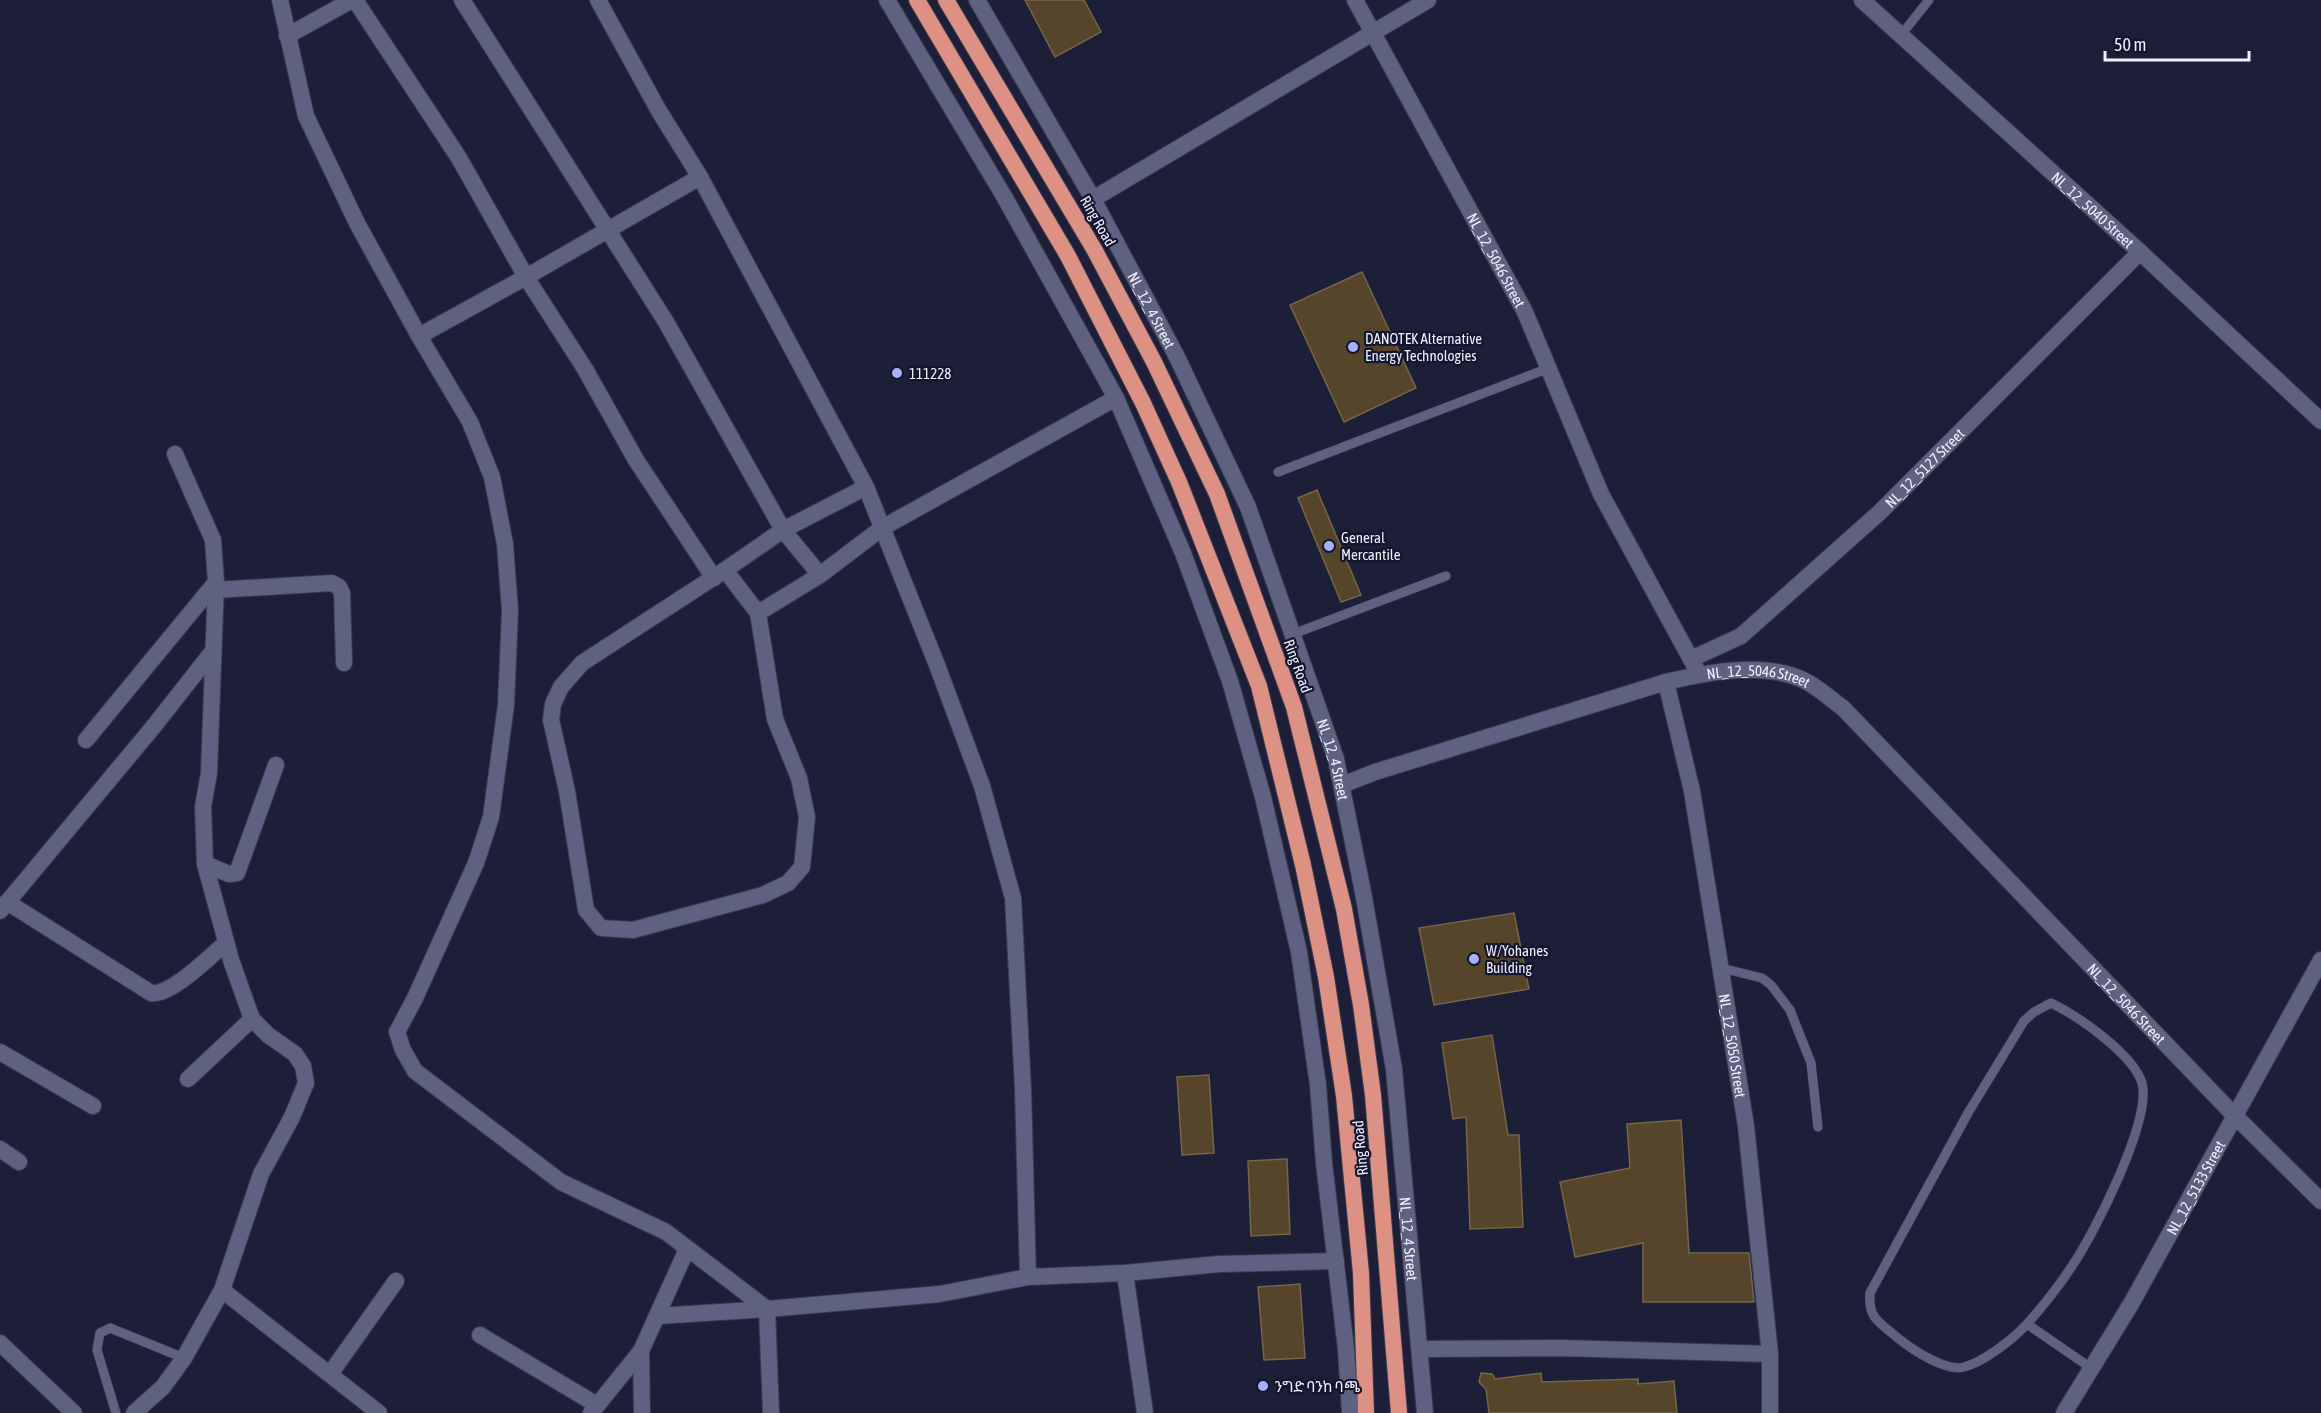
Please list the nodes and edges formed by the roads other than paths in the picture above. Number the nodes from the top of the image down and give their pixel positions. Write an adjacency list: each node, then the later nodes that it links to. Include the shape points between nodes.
1 (280, 0): 15 (street)
2 (354, 0): 15 (street); 20 (street, via 459,158)
3 (462, 0): 18 (street)
4 (598, 0): 16 (street)
5 (887, 0): 23 (street, via 1005,198)
6 (917, 0): 83 (highway, Ring Road, via 1068,256 1143,403 1179,482 1259,686 1303,865 1326,977 1344,1096 1361,1273)
7 (946, 0): 84 (highway, Ring Road, via 1094,249 1159,372 1217,494 1294,707 1342,899 1360,1005 1373,1095)
8 (977, 0): 17 (street, NL_12_4 Street)
9 (1355, 0): 13 (street, NL_12_5046 Street)
10 (1428, 0): 13 (street)
11 (1862, 0): 14 (street, NL_12_5040 Street)
12 (1929, 0): 14 (lane)
13 (1374, 33): 17 (street); 22 (street, NL_12_5046 Street, via 1525,312)
14 (1901, 35): 19 (street, NL_12_5040 Street)
15 (287, 36): 21 (street, via 306,116 357,223)
16 (700, 177): 18 (street); 27 (street)
17 (1094, 199): 35 (street, NL_12_4 Street, via 1177,357 1248,507)
18 (609, 229): 20 (street); 29 (street)
19 (2139, 252): 24 (street, NL_12_5040 Street); 38 (street, NL_12_5127 Street, via 1880,512 1741,636)
20 (526, 277): 21 (street); 30 (street, via 585,369 636,460)
21 (419, 336): 57 (street, via 470,422 492,477 505,544 509,623 507,705 491,817 476,863 397,1032 416,1071 561,1182 666,1232)
22 (1549, 368): 26 (lane); 38 (street, NL_12_5046 Street, via 1601,494)
23 (1116, 398): 28 (street); 58 (street, via 1203,606 1230,681 1263,797 1299,952 1318,1085)
24 (2321, 420)
25 (175, 454): 33 (street, via 213,540)
26 (1278, 472)
27 (866, 487): 28 (street); 29 (street)
28 (882, 528): 31 (street); 60 (street, via 982,786 1012,898)
29 (783, 530): 30 (street); 31 (street)
30 (719, 574): 34 (street); 34 (street, via 582,663 561,687 554,704 551,720 586,910 601,928 633,930 763,895 788,883 802,867 807,817 799,778 775,719)
31 (820, 575): 34 (street)
32 (1446, 576): 35 (lane)
33 (215, 586): 36 (street); 37 (street, via 332,583 339,587); 40 (street)
34 (758, 613)
35 (1293, 634): 42 (street, NL_12_4 Street)
36 (213, 651): 43 (street, via 209,773 203,807); 44 (street)
37 (344, 663)
38 (1695, 667): 39 (street); 52 (street, NL_12_5046 Street, via 1779,673 1808,682 1843,708)
39 (1666, 682): 42 (street); 47 (street, NL_12_5050 Street, via 1692,791)
40 (86, 740)
41 (276, 765): 43 (street, via 237,873 229,874)
42 (1342, 785): 68 (street, NL_12_4 Street, via 1394,1069)
43 (205, 864): 45 (street)
44 (4, 907): 45 (street, via 151,993 171,988)
45 (226, 943): 48 (street)
46 (2321, 960): 52 (street, NL_12_5133 Street)
47 (1721, 969): 53 (lane, via 1762,978 1790,1010 1811,1062); 70 (street, NL_12_5050 Street, via 1746,1126)
48 (252, 1019): 50 (street); 62 (street, via 295,1054 303,1066 306,1083 261,1174)
49 (0, 1052): 51 (street)
50 (188, 1079)
51 (93, 1106)
52 (2234, 1115): 56 (street, NL_12_5046 Street); 72 (street, NL_12_5133 Street)
53 (1818, 1127)
54 (0, 1149): 55 (street)
55 (19, 1162)
56 (2321, 1201)
57 (687, 1248): 63 (street); 64 (street)
58 (1336, 1261): 59 (street, via 1219,1264); 82 (street)
59 (1125, 1273): 60 (street); 81 (street)
60 (1029, 1277): 63 (street, via 940,1294)
61 (396, 1281): 73 (street)
62 (222, 1290): 71 (street); 73 (street)
63 (767, 1309): 64 (street); 80 (street)
64 (657, 1316): 69 (street)
65 (2027, 1324): 65 (lane, via 2073,1265 2118,1182 2142,1114 2142,1083 2123,1053 2051,1003 2024,1021 1968,1113 1870,1293 1869,1306 1872,1315 1907,1346 1936,1363 1962,1368 1978,1361); 72 (lane)
66 (480, 1335): 74 (street)
67 (0, 1343): 75 (street)
68 (1421, 1349): 70 (street, via 1561,1348); 85 (street, NL_12_4 Street)
69 (641, 1350): 74 (street); 79 (street)
70 (1770, 1354): 86 (street, NL_12_5050 Street)
71 (184, 1359): 76 (lane, via 110,1328 99,1333 97,1350); 77 (street, via 164,1387)
72 (2091, 1368): 87 (street, NL_12_5133 Street)
73 (330, 1374): 78 (street)
74 (594, 1409)
75 (74, 1413)
76 (116, 1413)
77 (134, 1413)
78 (379, 1413)
79 (642, 1413)
80 (771, 1413)
81 (1145, 1413)
82 (1350, 1413)
83 (1366, 1413)
84 (1399, 1413)
85 (1425, 1413)
86 (1770, 1413)
87 (2064, 1413)

